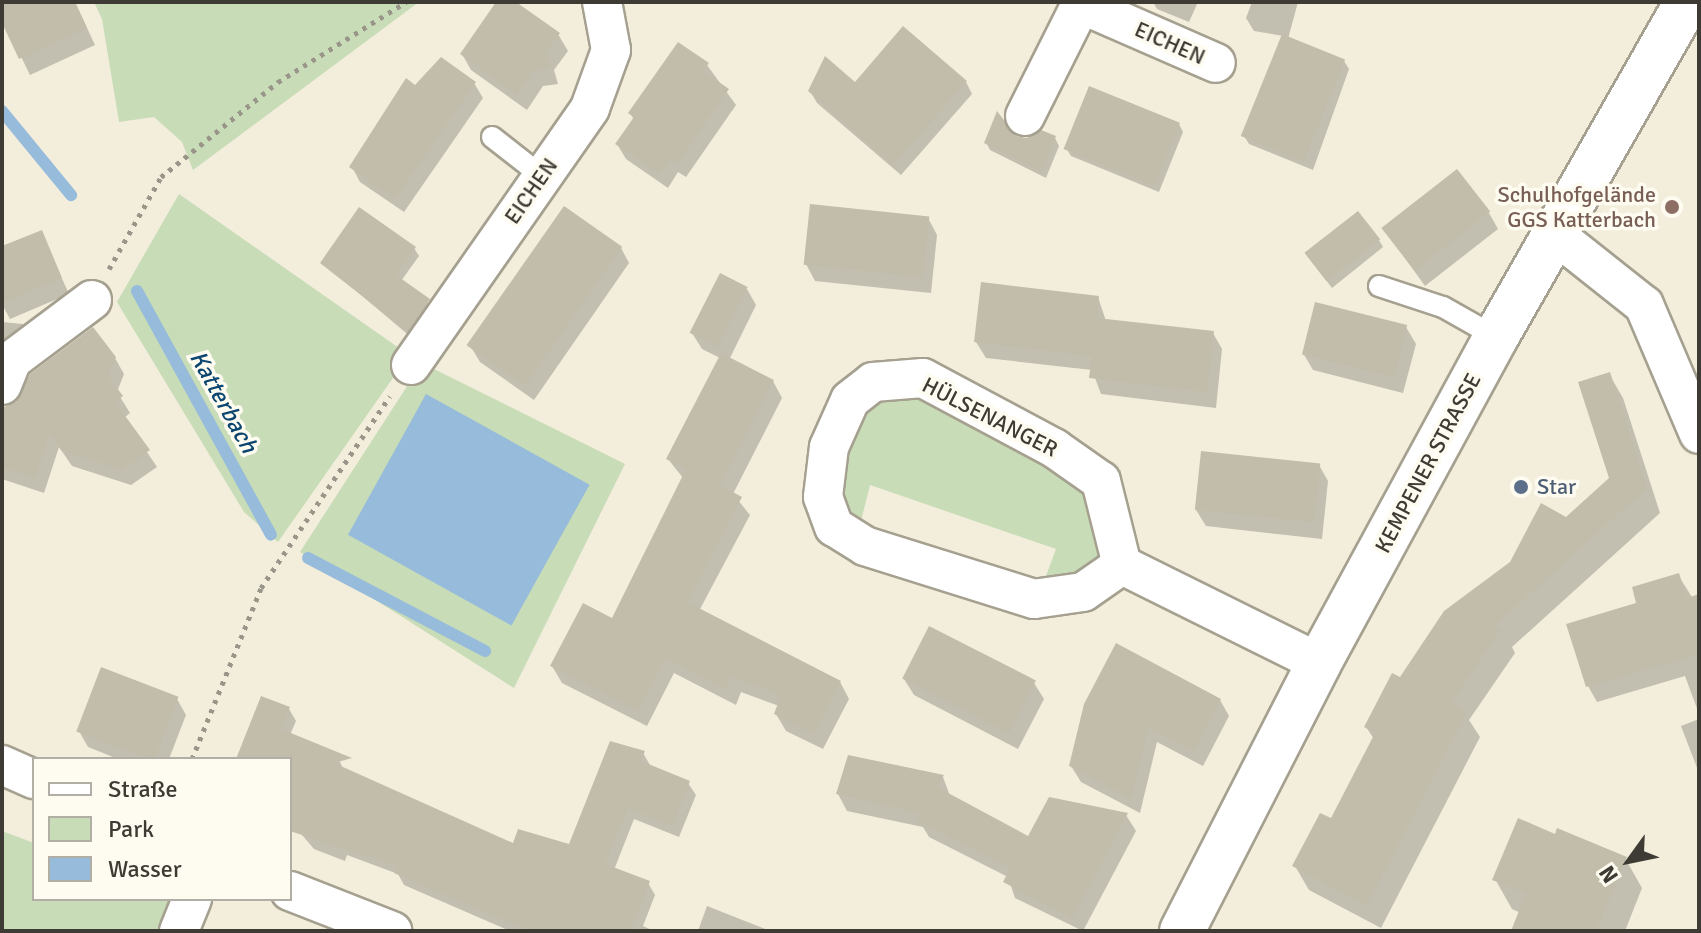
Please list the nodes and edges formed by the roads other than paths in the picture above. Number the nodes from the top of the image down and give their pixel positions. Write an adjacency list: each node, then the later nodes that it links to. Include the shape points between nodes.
1 (602, 2): 7 (street, EICHEN, via 611,50 590,108)
2 (1687, 2): 8 (main road, KEMPENER STRASSE)
3 (1081, 3): 4 (street, EICHEN); 5 (street, EICHEN)
4 (1216, 63)
5 (1025, 116)
6 (492, 137): 7 (lane)
7 (542, 176): 12 (street, EICHEN)
8 (1553, 233): 11 (main road, KEMPENER STRASSE); 14 (street, via 1644,305)
9 (1379, 286): 11 (lane, via 1443,307)
10 (92, 300): 13 (street, via 12,360)
11 (1496, 337): 16 (main road, KEMPENER STRASSE)
12 (411, 365)
13 (2, 385)
14 (1699, 434)
15 (1122, 565): 15 (street, HÜLSENANGER, via 1101,481 1054,448 923,378 873,382 850,400 829,447 823,497 834,527 865,546 1034,599 1083,592); 16 (street)
16 (1319, 663): 23 (main road, KEMPENER STRASSE)
17 (2, 765): 18 (street)
18 (32, 778)
19 (292, 892): 22 (street)
20 (191, 901): 21 (street)
21 (179, 931)
22 (392, 931)
23 (1182, 931)

